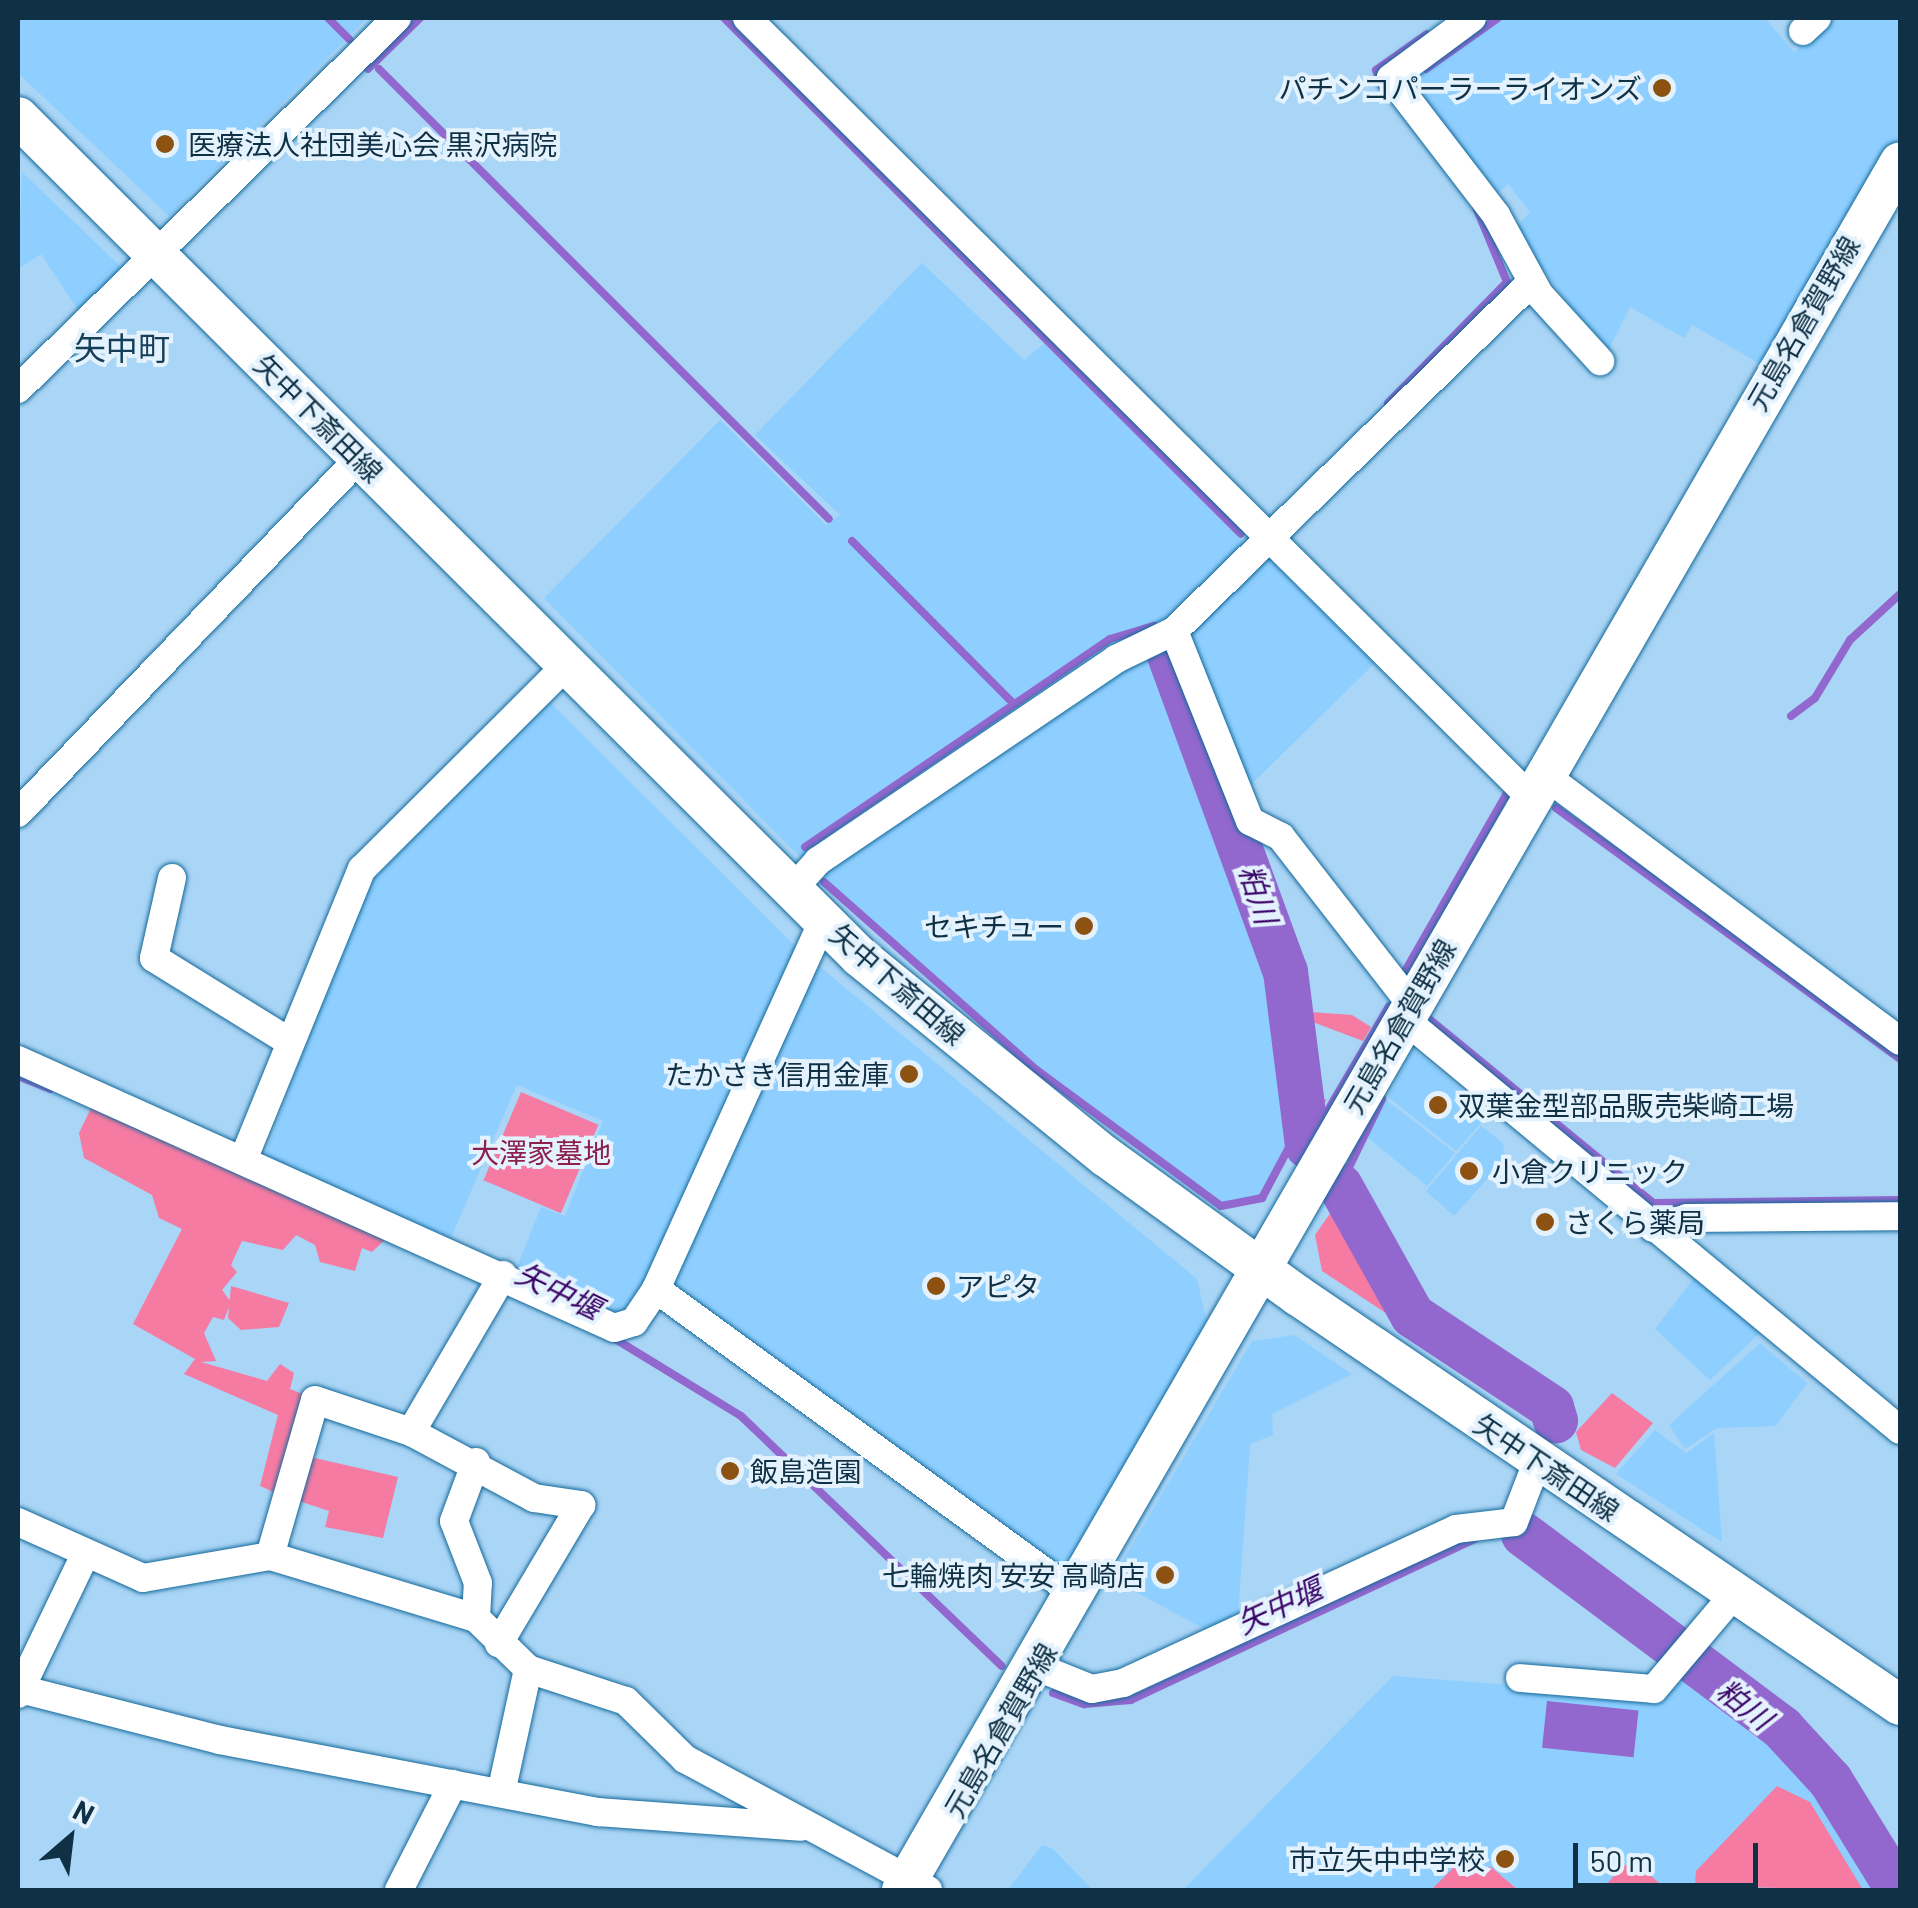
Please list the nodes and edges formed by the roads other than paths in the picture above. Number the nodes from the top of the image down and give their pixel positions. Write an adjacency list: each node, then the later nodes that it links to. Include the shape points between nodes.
1 (398, 18): 6 (street)
2 (747, 18): 11 (street)
3 (1472, 18): 7 (street, via 1391,78 1496,215)
4 (18, 117): 6 (street, 矢中下斎田線)
5 (1900, 162): 14 (street, 元島名倉賀野線)
6 (159, 256): 9 (street); 10 (street, 矢中下斎田線)
7 (1532, 283): 8 (street); 11 (street)
8 (1600, 361)
9 (18, 389)
10 (359, 459): 13 (street, 矢中下斎田線); 15 (street)
11 (1270, 540): 12 (street); 14 (street)
12 (1174, 631): 17 (street, via 1068,692 818,861); 19 (street, via 1250,821 1281,837)
13 (566, 665): 17 (street, 矢中下斎田線); 21 (street, via 362,869)
14 (1537, 785): 19 (street, 元島名倉賀野線); 20 (street)
15 (18, 813)
16 (172, 878): 21 (street, via 154,958)
17 (792, 890): 18 (street, 矢中下斎田線)
18 (824, 921): 26 (street, 矢中下斎田線, via 1105,1156); 28 (street)
19 (1407, 1011): 25 (street); 26 (street, 元島名倉賀野線)
20 (1900, 1041)
21 (290, 1042): 23 (street)
22 (18, 1060): 23 (street)
23 (243, 1160): 27 (street)
24 (1900, 1216): 25 (street, via 1687,1218)
25 (1653, 1228): 29 (street)
26 (1260, 1268): 32 (street, 矢中下斎田線); 36 (street, 元島名倉賀野線)
27 (503, 1275): 28 (street, via 614,1328 634,1322); 30 (street)
28 (656, 1289): 36 (street)
29 (1900, 1430)
30 (411, 1432): 31 (street); 35 (street, via 315,1400)
31 (476, 1462): 38 (street, via 454,1521 478,1582); 39 (street, via 534,1498 581,1505)
32 (1537, 1462): 37 (street, 矢中下斎田線); 40 (street, via 1514,1522 1456,1529 1123,1683 1092,1689)
33 (18, 1522): 34 (street)
34 (85, 1554): 35 (street, via 143,1578); 43 (street)
35 (270, 1556): 38 (street)
36 (1078, 1596): 40 (street, 元島名倉賀野線)
37 (1724, 1607): 42 (street, via 1679,1672 1654,1689); 44 (street, 矢中下斎田線)
38 (476, 1618): 39 (street)
39 (499, 1643): 41 (street)
40 (1037, 1667): 48 (street, 元島名倉賀野線)
41 (528, 1668): 46 (street); 47 (street, via 626,1701 685,1759)
42 (1520, 1678)
43 (19, 1691): 45 (street, via 220,1740)
44 (1900, 1705)
45 (454, 1784): 46 (street); 49 (street)
46 (502, 1794): 47 (street, via 598,1812)
47 (802, 1827): 48 (street)
48 (913, 1887)
49 (399, 1890)

